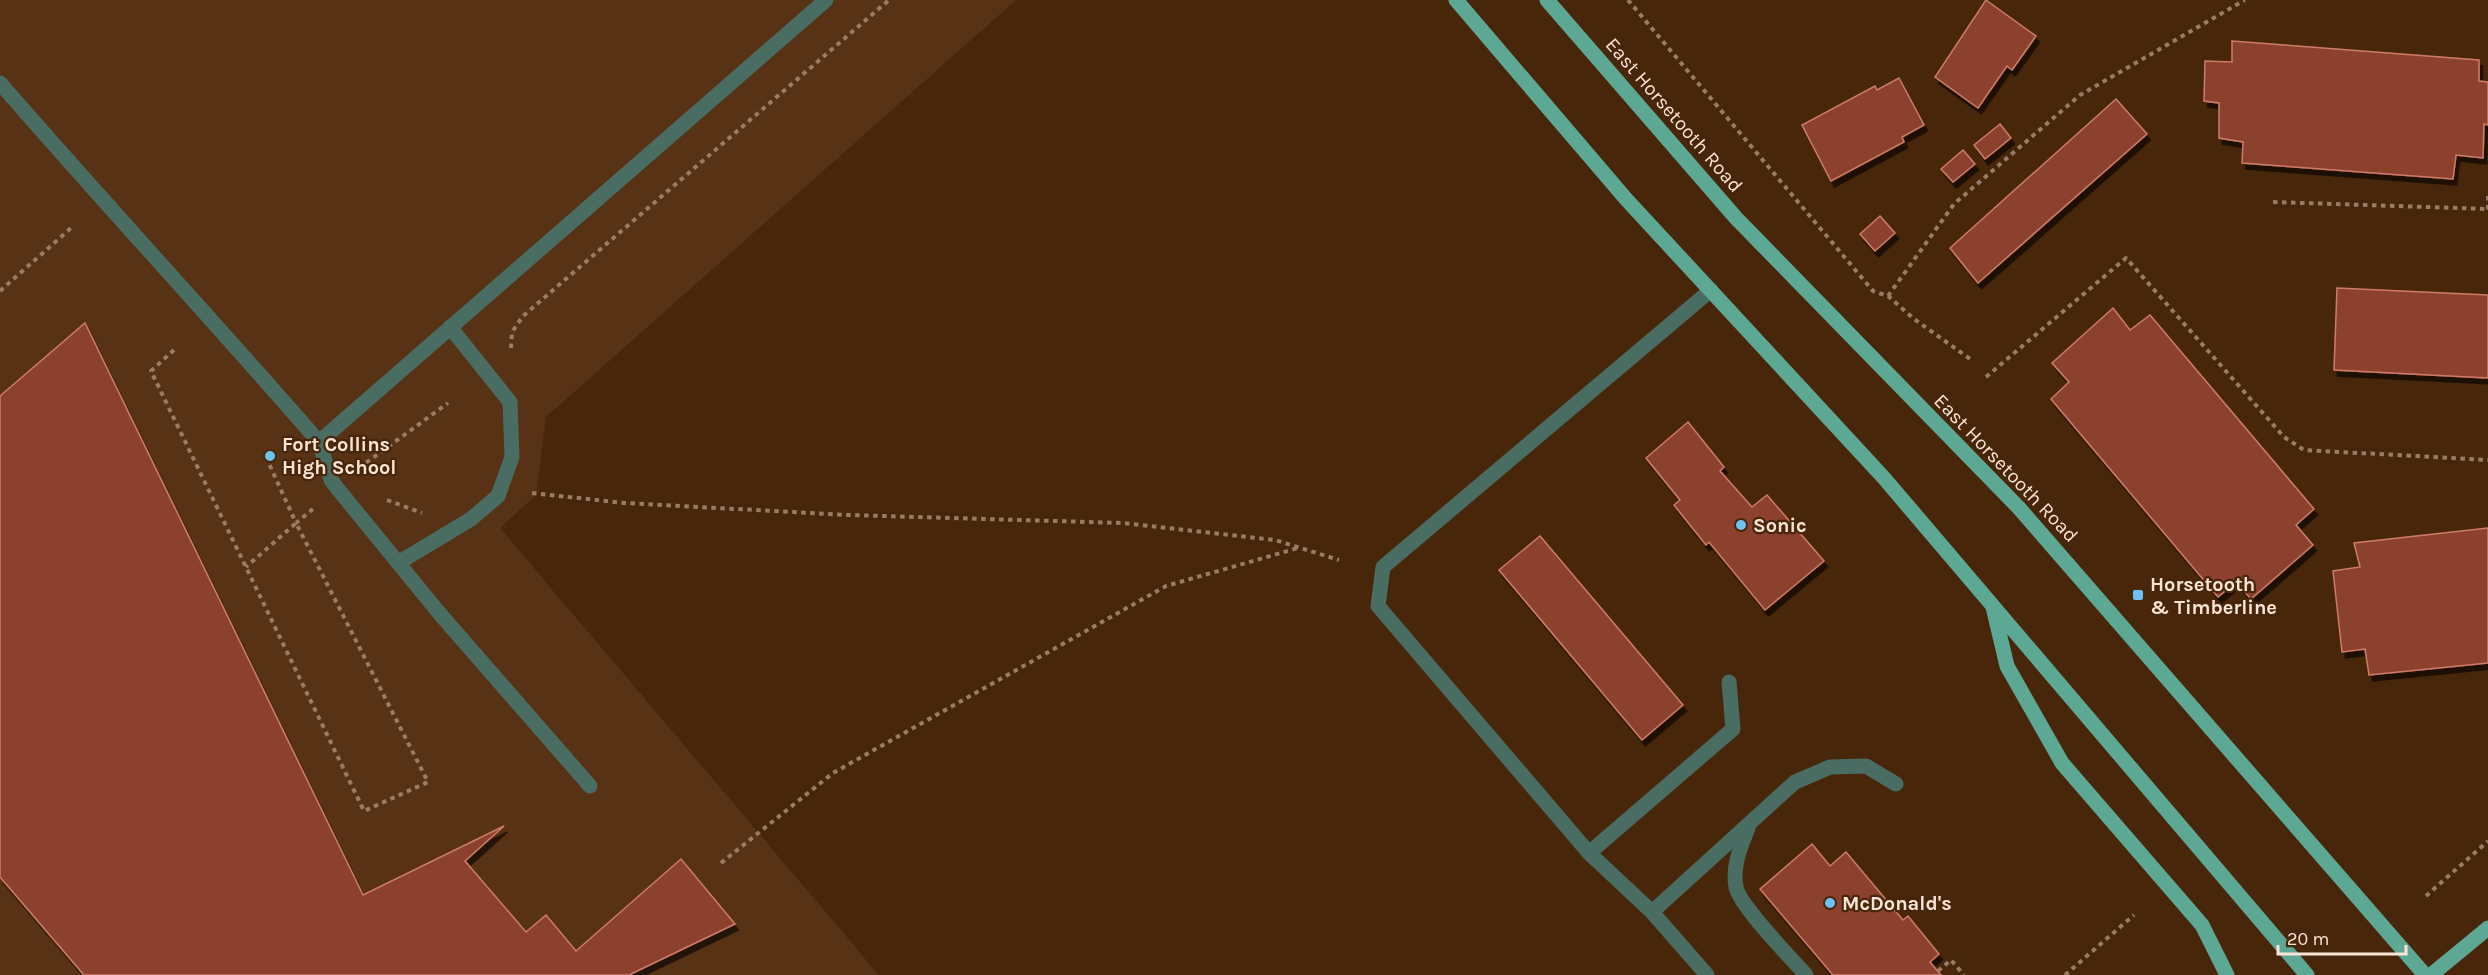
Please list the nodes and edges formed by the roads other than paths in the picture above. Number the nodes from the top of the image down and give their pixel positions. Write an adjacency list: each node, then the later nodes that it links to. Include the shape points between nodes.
1 (826, 0): 6 (lane)
2 (1456, 0): 5 (main road, via 1626,199)
3 (1547, 0): 21 (main road, East Horsetooth Road, via 1736,218 2019,508)
4 (0, 83): 7 (lane)
5 (1711, 290): 9 (main road, via 1884,478); 14 (lane, via 1383,567 1378,606)
6 (450, 327): 7 (lane); 8 (lane, via 510,402 512,457 498,496 471,519)
7 (319, 442): 8 (lane, via 330,480)
8 (398, 563): 12 (lane)
9 (1992, 604): 19 (main road, via 2007,666 2062,763 2202,926); 20 (main road)
10 (1730, 682): 14 (lane, via 1733,729)
11 (1896, 784): 13 (lane, via 1866,766 1830,767 1795,782)
12 (590, 786)
13 (1750, 822): 15 (lane); 18 (lane, via 1737,856 1736,888)
14 (1590, 853): 15 (lane)
15 (1652, 912): 17 (lane)
16 (2488, 928): 22 (main road)
17 (1707, 975)
18 (1806, 975)
19 (2227, 975)
20 (2307, 975)
21 (2425, 975)
22 (2431, 975)

